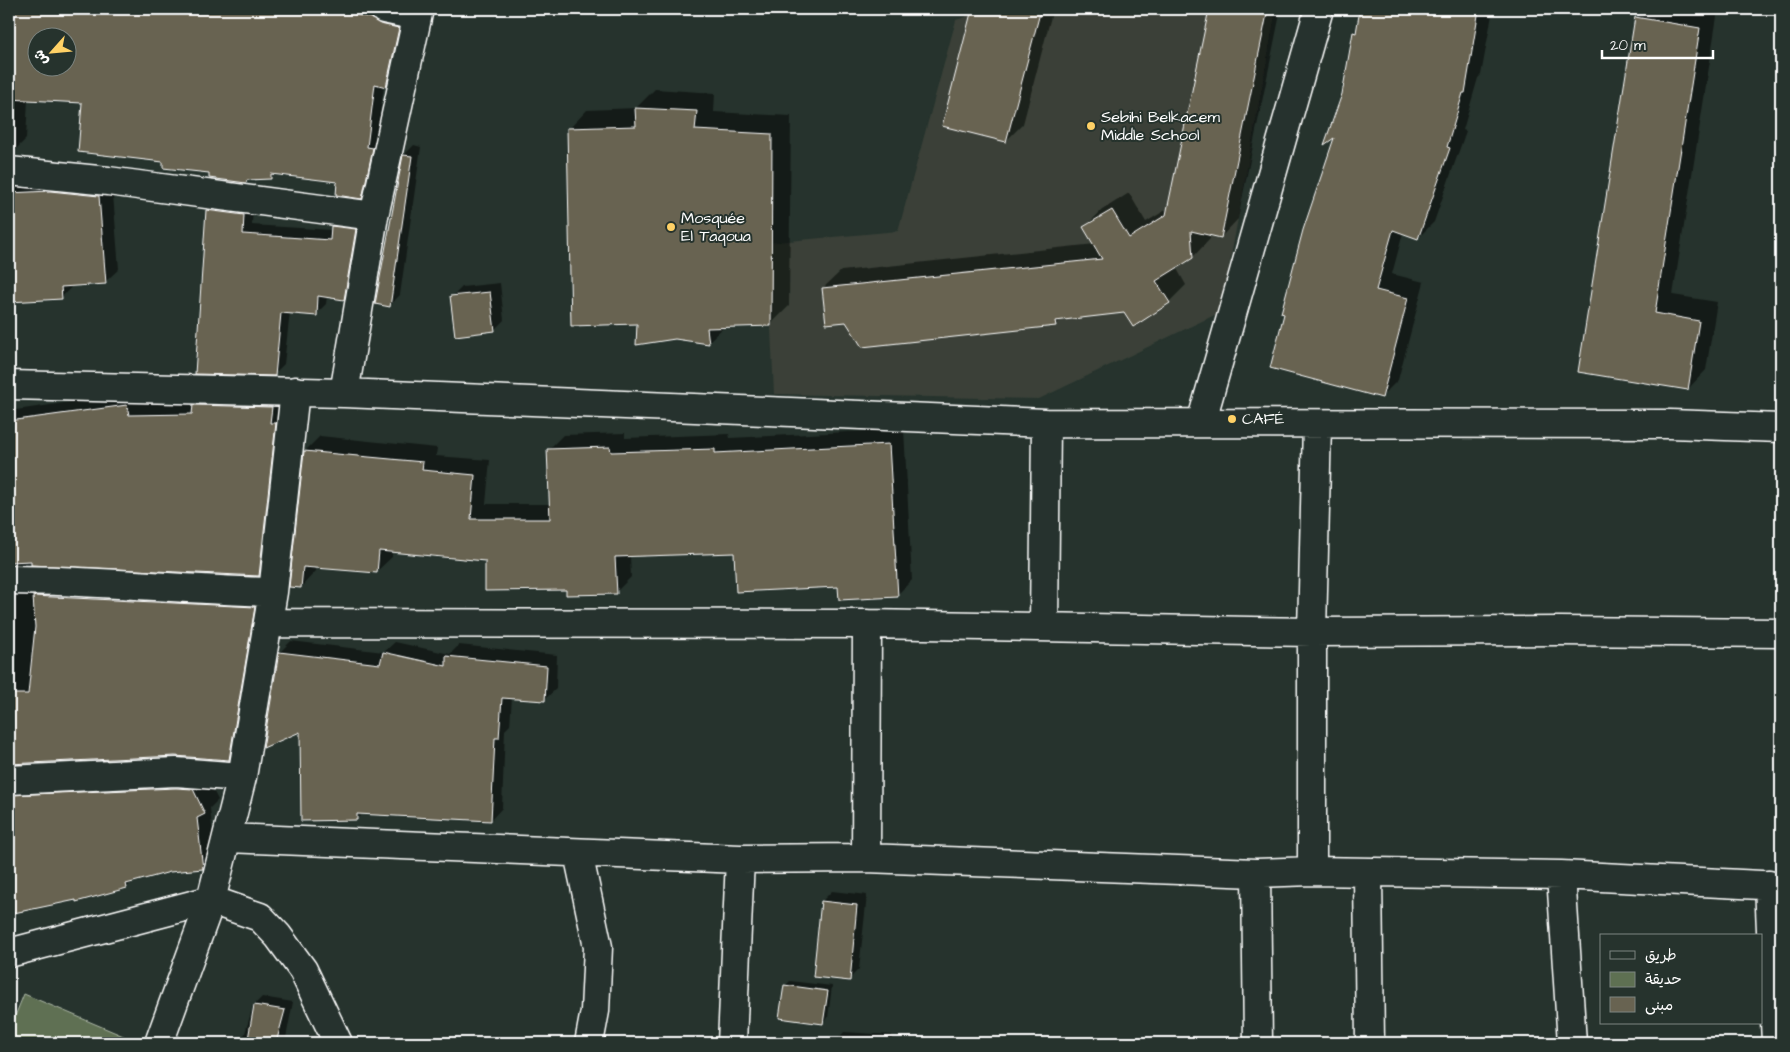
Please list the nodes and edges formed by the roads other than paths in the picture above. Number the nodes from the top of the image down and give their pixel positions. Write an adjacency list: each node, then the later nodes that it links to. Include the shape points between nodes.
1 (384, 9): 3 (street)
2 (1319, 9): 10 (street)
3 (418, 12): 5 (street)
4 (9, 171): 5 (street)
5 (374, 216): 8 (street)
6 (9, 385): 7 (street)
7 (295, 392): 8 (street); 14 (street)
8 (344, 393): 9 (street)
9 (1046, 423): 10 (street); 17 (street)
10 (1201, 423): 11 (street)
11 (1317, 424): 12 (street, via 1670,424); 18 (street)
12 (1781, 428)
13 (9, 580): 14 (street)
14 (273, 592): 15 (street)
15 (268, 623): 16 (street); 20 (street)
16 (867, 624): 17 (street); 24 (street)
17 (1044, 626): 18 (street)
18 (1312, 632): 19 (street); 26 (street)
19 (1781, 633)
20 (242, 777): 21 (street, via 176,772); 22 (street)
21 (9, 780)
22 (228, 838): 23 (street); 31 (street)
23 (578, 853): 25 (street); 35 (street, via 598,947 595,1012)
24 (866, 858): 25 (street); 27 (street)
25 (740, 859): 36 (street)
26 (1312, 871): 27 (street); 28 (street)
27 (1256, 873): 37 (street)
28 (1368, 874): 29 (street); 38 (street)
29 (1561, 875): 30 (street); 39 (street)
30 (1775, 885): 40 (street)
31 (210, 900): 32 (street); 33 (street); 34 (street, via 260,917 278,936 303,970)
32 (9, 953)
33 (159, 1043)
34 (338, 1043)
35 (589, 1043)
36 (732, 1043)
37 (1258, 1043)
38 (1370, 1043)
39 (1572, 1043)
40 (1776, 1043)

